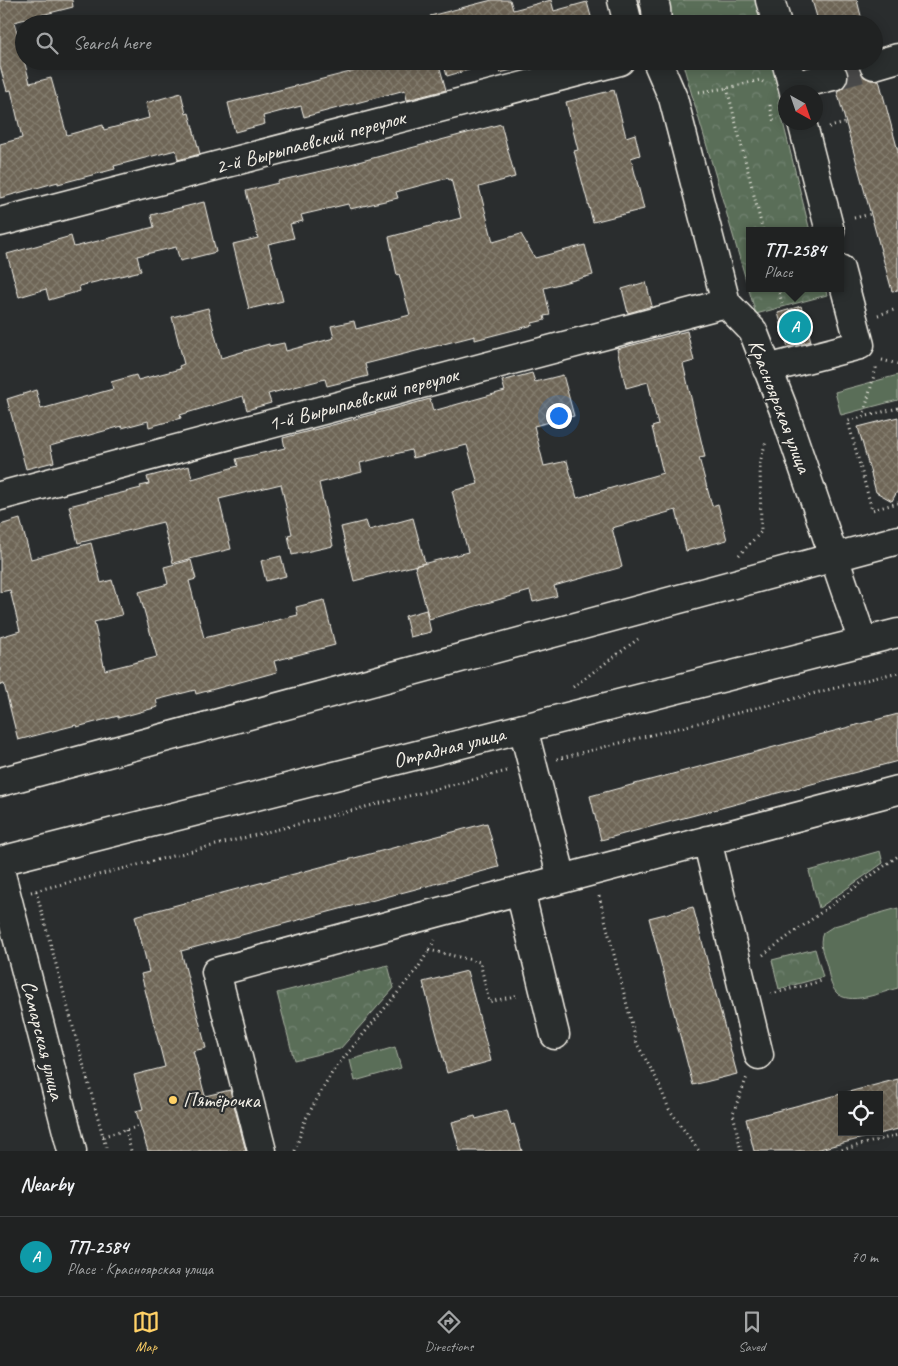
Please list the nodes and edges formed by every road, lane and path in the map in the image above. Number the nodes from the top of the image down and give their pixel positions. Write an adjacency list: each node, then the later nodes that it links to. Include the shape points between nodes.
1 (622, 0): 4 (street)
2 (654, 0): 5 (street)
3 (770, 0): 6 (street)
4 (626, 15)
5 (656, 15)
6 (774, 15)
7 (585, 70): 12 (street, 2-й Вырыпаевский переулок)
8 (661, 70): 17 (street, Красноярская улица, via 673,98)
9 (833, 76): 10 (street)
10 (791, 79): 13 (path, via 764,83 760,80 727,88)
11 (804, 130): 14 (street)
12 (0, 222)
13 (762, 227)
14 (829, 227)
15 (844, 284): 20 (street, via 860,345)
16 (779, 292): 18 (path)
17 (726, 303): 20 (street, Красноярская улица, via 753,332); 23 (street, 1-й Вырыпаевский переулок)
18 (782, 303)
19 (874, 358): 22 (path, via 876,368)
20 (767, 368): 26 (street, Красноярская улица)
21 (898, 408): 22 (path)
22 (863, 417): 24 (path, via 848,421 872,510)
23 (0, 496)
24 (898, 503)
25 (898, 540): 26 (street)
26 (833, 556): 28 (street, Красноярская улица); 32 (street)
27 (898, 633): 28 (street, Отрадная улица)
28 (863, 642): 30 (street, Отрадная улица)
29 (898, 672): 31 (path)
30 (523, 728): 31 (street); 36 (street, Отрадная улица)
31 (533, 765): 39 (street); 52 (path, via 36,891)
32 (0, 782)
33 (898, 790): 34 (street)
34 (707, 840): 38 (street); 43 (street)
35 (898, 856): 43 (path)
36 (0, 861)
37 (0, 870): 53 (street, Самарская улица)
38 (593, 871): 39 (street); 58 (path, via 637,1044 669,1109)
39 (562, 880): 40 (street)
40 (520, 891): 41 (street); 45 (street)
41 (455, 908): 42 (path); 56 (street, via 216,972)
42 (429, 950): 45 (path, via 480,962 490,1002); 57 (path, via 418,968 333,1071 305,1120)
43 (739, 972): 46 (street)
44 (822, 980): 46 (path)
45 (544, 988): 47 (street)
46 (746, 1001): 48 (street)
47 (555, 1035)
48 (760, 1055)
49 (141, 1126): 50 (path)
50 (126, 1130): 52 (path); 55 (path)
51 (898, 1135): 59 (path)
52 (102, 1136): 54 (path)
53 (72, 1151)
54 (107, 1151)
55 (131, 1151)
56 (262, 1151)
57 (295, 1151)
58 (699, 1151)
59 (837, 1151)

